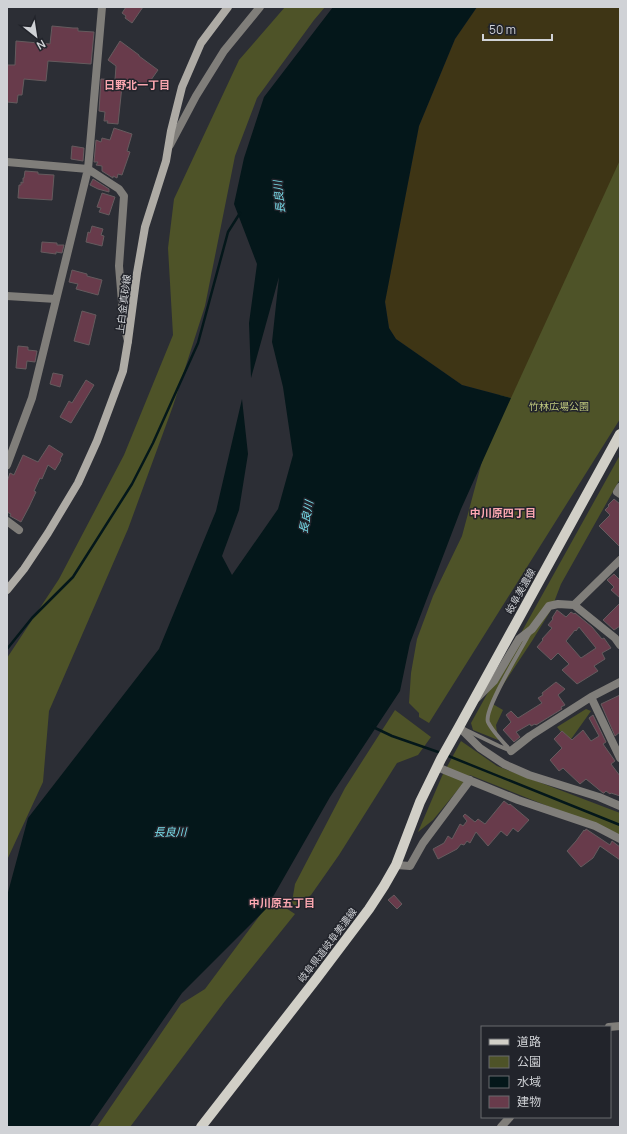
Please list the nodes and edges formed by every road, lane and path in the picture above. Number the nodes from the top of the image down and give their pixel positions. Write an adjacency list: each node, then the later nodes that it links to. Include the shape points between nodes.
1 (102, 7): 6 (street)
2 (228, 7): 4 (main road, 上白金真砂線, via 201,43 182,87)
3 (260, 7): 4 (street, via 224,51)
4 (169, 146): 9 (main road, 上白金真砂線, via 145,227)
5 (7, 162): 6 (street)
6 (88, 169): 8 (street); 9 (street, via 119,189 124,196 119,266 124,326)
7 (7, 296): 8 (street)
8 (56, 299): 11 (street, via 32,398)
9 (128, 341): 17 (main road, 上白金真砂線, via 123,371 78,483 48,533)
10 (620, 434): 24 (main road, 岐阜美濃線)
11 (7, 464)
12 (620, 487): 13 (street, via 617,492)
13 (620, 494)
14 (7, 521): 15 (street)
15 (19, 530)
16 (620, 560): 18 (street)
17 (7, 590)
18 (574, 606): 19 (street, via 549,606); 20 (street)
19 (532, 628): 24 (street, via 519,639 494,681); 26 (lane, via 487,716 491,728)
20 (618, 636): 21 (street)
21 (620, 645)
22 (620, 682): 23 (street)
23 (592, 697): 26 (street); 27 (street)
24 (473, 702): 25 (main road, 岐阜美濃線)
25 (460, 727): 26 (lane); 28 (main road, 岐阜美濃線); 30 (street, via 480,748 504,764)
26 (511, 751)
27 (620, 758)
28 (439, 763): 29 (street); 32 (main road, 岐阜県道岐阜美濃線, via 420,802)
29 (470, 780): 31 (street, via 518,800 595,826); 32 (street, via 423,843 410,866)
30 (620, 806)
31 (620, 839)
32 (396, 864): 34 (main road, 岐阜県道岐阜美濃線, via 369,909)
33 (509, 1118): 35 (street)
34 (201, 1127)
35 (501, 1127)

